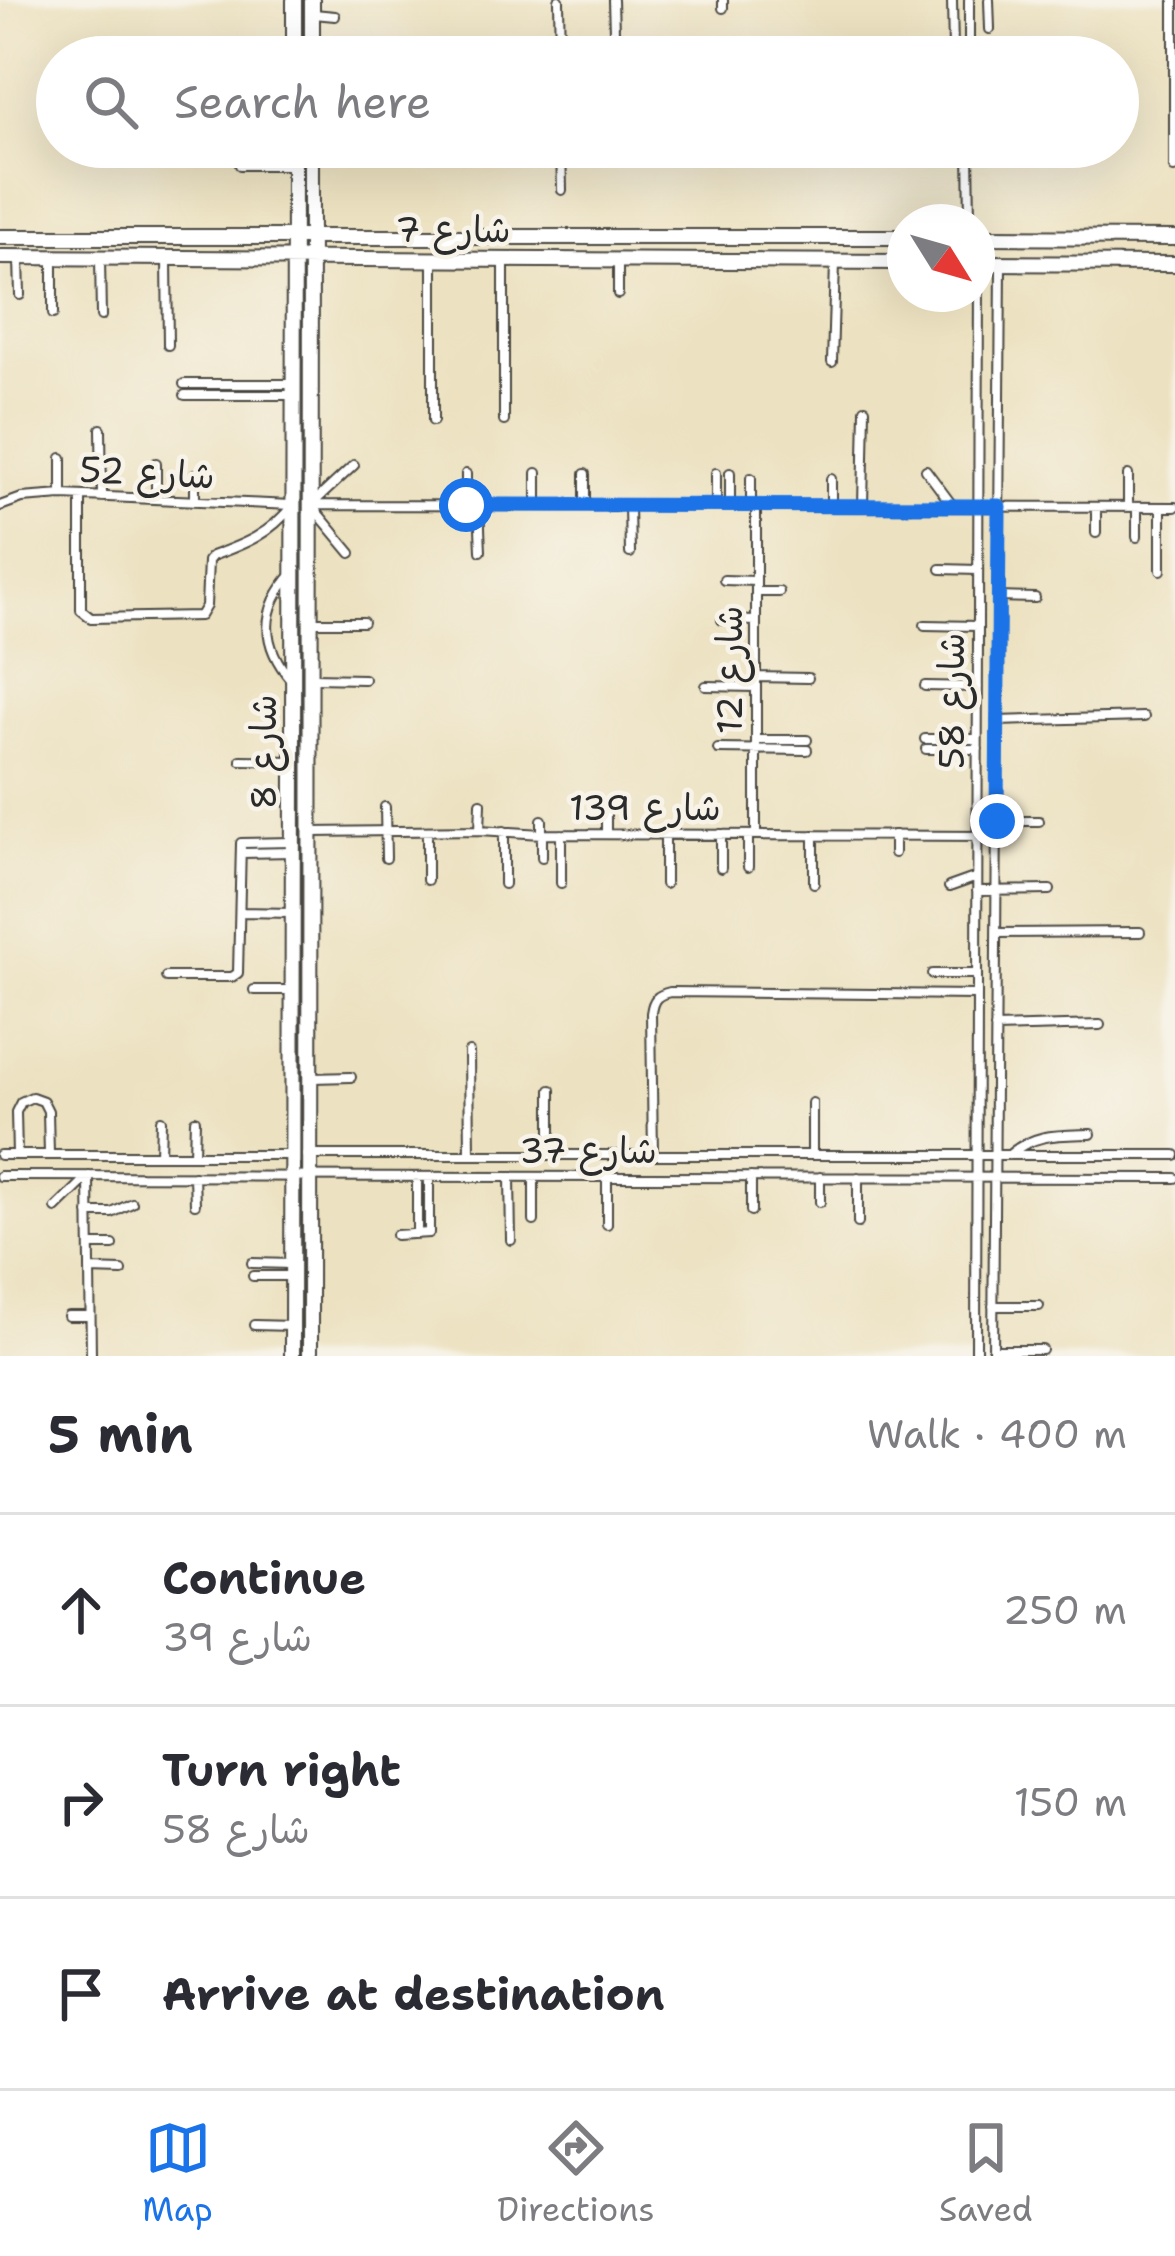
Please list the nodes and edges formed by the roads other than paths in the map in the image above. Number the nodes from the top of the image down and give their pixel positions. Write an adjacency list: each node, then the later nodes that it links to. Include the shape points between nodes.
1 (294, 0): 12 (street)
2 (559, 0): 13 (lane)
3 (613, 0): 11 (lane)
4 (952, 0): 14 (lane)
5 (969, 0): 15 (lane)
6 (989, 0): 10 (lane)
7 (1174, 0): 20 (lane)
8 (312, 7): 9 (lane)
9 (335, 16)
10 (990, 29)
11 (614, 32)
12 (294, 36)
13 (560, 36)
14 (952, 36)
15 (969, 36)
16 (293, 168): 23 (street, شارع 8)
17 (311, 168): 25 (street, شارع 8)
18 (561, 168): 21 (lane)
19 (969, 168): 22 (lane)
20 (1174, 168)
21 (562, 190)
22 (970, 204)
23 (293, 236): 24 (street, شارع 7); 25 (street, شارع 7); 34 (street, شارع 8)
24 (0, 237)
25 (311, 237): 26 (street, شارع 7); 35 (street, شارع 8)
26 (887, 237)
27 (995, 237): 28 (street)
28 (1175, 238)
29 (0, 257): 30 (street, شارع 7)
30 (19, 257): 31 (street, شارع 7); 45 (lane)
31 (53, 257): 32 (street, شارع 7); 47 (lane)
32 (100, 257): 33 (street, شارع 7); 48 (lane)
33 (167, 258): 34 (street, شارع 7); 49 (lane)
34 (293, 259): 35 (street, شارع 7); 52 (street, شارع 8)
35 (311, 259): 36 (street, شارع 7); 77 (street, شارع 8)
36 (433, 259): 37 (street, شارع 7); 55 (lane)
37 (504, 260): 38 (street, شارع 7); 56 (lane)
38 (618, 260): 39 (street, شارع 7); 44 (lane)
39 (835, 262): 40 (street, شارع 7); 50 (lane)
40 (887, 262)
41 (995, 263): 42 (street)
42 (1001, 263): 43 (street); 91 (lane, شارع 58)
43 (1175, 264)
44 (618, 294)
45 (20, 295)
46 (978, 312): 90 (lane, شارع 58)
47 (53, 314)
48 (100, 316)
49 (168, 345)
50 (832, 362)
51 (184, 384): 52 (lane)
52 (293, 389): 53 (lane); 76 (street, شارع 8)
53 (185, 395)
54 (865, 409): 88 (lane)
55 (433, 421)
56 (504, 422)
57 (101, 429): 73 (lane)
58 (62, 458): 71 (lane)
59 (156, 463): 74 (lane)
60 (354, 465): 77 (lane)
61 (926, 470): 89 (lane)
62 (537, 473): 81 (lane)
63 (716, 473): 84 (lane)
64 (730, 473): 85 (lane)
65 (195, 474): 75 (lane)
66 (466, 474): 78 (lane)
67 (585, 475): 82 (lane)
68 (1128, 475): 93 (lane)
69 (751, 478): 86 (lane, شارع 12)
70 (831, 478): 87 (lane)
71 (62, 495): 72 (lane, شارع 52); 80 (lane, شارع 52)
72 (81, 496): 73 (lane, شارع 52); 76 (lane, via 81,610 91,618 200,616 212,556 247,545)
73 (101, 497): 74 (lane, شارع 52)
74 (155, 500): 75 (lane, شارع 52)
75 (195, 501): 76 (lane, شارع 52)
76 (293, 505): 77 (lane, شارع 52); 104 (street, شارع 8)
77 (311, 505): 78 (lane, شارع 52); 99 (lane); 112 (street, شارع 8)
78 (466, 505): 79 (lane, شارع 52)
79 (479, 505): 81 (lane, شارع 52); 98 (lane)
80 (0, 506)
81 (537, 506): 82 (lane, شارع 52)
82 (585, 506): 83 (lane, شارع 52)
83 (629, 506): 84 (lane, شارع 52); 100 (lane)
84 (716, 506): 85 (lane, شارع 52)
85 (730, 506): 86 (lane, شارع 52)
86 (754, 506): 87 (lane, شارع 52); 106 (lane, شارع 12)
87 (831, 506): 88 (lane, شارع 52)
88 (863, 506): 89 (lane, شارع 52)
89 (953, 506): 90 (lane, شارع 52)
90 (978, 506): 91 (lane, شارع 52); 102 (lane, شارع 58)
91 (999, 506): 92 (lane, شارع 52); 108 (lane, شارع 58)
92 (1096, 506): 93 (lane, شارع 52); 96 (lane)
93 (1132, 507): 94 (lane, شارع 52); 97 (lane)
94 (1161, 507): 95 (lane, شارع 52); 103 (lane)
95 (1175, 507)
96 (1096, 533)
97 (1137, 537)
98 (481, 551)
99 (351, 553)
100 (630, 553)
101 (941, 569): 102 (lane)
102 (978, 570): 115 (lane, شارع 58)
103 (1161, 570)
104 (295, 572): 119 (street, شارع 8); 119 (lane, via 280,587 268,626 270,646)
105 (724, 580): 106 (lane)
106 (756, 586): 107 (lane); 111 (lane, شارع 12)
107 (779, 592)
108 (998, 597): 109 (lane); 125 (lane, شارع 58)
109 (1035, 598)
110 (722, 620): 111 (lane)
111 (756, 621): 120 (lane, شارع 12)
112 (311, 622): 113 (lane); 117 (street, شارع 8)
113 (363, 622)
114 (925, 625): 115 (lane)
115 (978, 626): 123 (lane, شارع 58)
116 (808, 677): 120 (lane)
117 (311, 678): 118 (lane); 143 (street, شارع 8)
118 (364, 679)
119 (292, 681): 132 (street, شارع 8)
120 (756, 682): 121 (lane); 126 (lane, شارع 12)
121 (706, 686)
122 (926, 686): 123 (lane)
123 (977, 687): 128 (lane, شارع 58)
124 (1144, 717): 125 (lane)
125 (998, 722): 137 (lane, شارع 58)
126 (756, 744): 129 (lane); 130 (lane); 149 (lane, شارع 12)
127 (926, 744): 128 (lane)
128 (977, 744): 152 (lane, شارع 58)
129 (807, 745)
130 (718, 749)
131 (241, 760): 132 (lane)
132 (292, 761): 154 (street, شارع 8)
133 (481, 802): 139 (lane)
134 (386, 807): 140 (lane)
135 (605, 810): 146 (lane)
136 (542, 820): 144 (lane)
137 (997, 821): 138 (lane); 153 (lane, شارع 58)
138 (1039, 821)
139 (480, 830): 141 (lane, شارع 139); 142 (lane, شارع 139)
140 (386, 831): 141 (lane, شارع 139); 143 (lane, شارع 139); 157 (lane)
141 (427, 831): 161 (lane)
142 (504, 831): 144 (lane, شارع 139); 164 (lane)
143 (311, 832): 154 (lane, شارع 139); 184 (street, شارع 8)
144 (542, 834): 145 (lane, شارع 139); 156 (lane)
145 (561, 834): 146 (lane, شارع 139); 162 (lane)
146 (605, 834): 147 (lane, شارع 139)
147 (665, 834): 148 (lane, شارع 139); 165 (lane)
148 (721, 835): 149 (lane, شارع 139); 159 (lane)
149 (752, 835): 150 (lane, شارع 139); 158 (lane, شارع 12)
150 (814, 835): 151 (lane, شارع 139); 163 (lane)
151 (894, 835): 152 (lane, شارع 139); 155 (lane)
152 (977, 836): 153 (lane, شارع 139); 160 (lane, شارع 58)
153 (997, 836): 169 (lane, شارع 58)
154 (293, 842): 170 (lane, شارع 139, via 241,848); 171 (street, شارع 8)
155 (894, 853)
156 (542, 857)
157 (386, 858)
158 (748, 867)
159 (722, 868)
160 (977, 877): 166 (lane); 168 (lane, شارع 58)
161 (427, 880)
162 (561, 883)
163 (814, 883)
164 (504, 884)
165 (665, 884)
166 (949, 887)
167 (1050, 890): 169 (lane)
168 (977, 891): 169 (lane); 175 (lane, شارع 58)
169 (996, 891): 173 (lane, شارع 58)
170 (240, 912): 171 (lane); 176 (lane, via 235,976)
171 (293, 913): 178 (street, شارع 8)
172 (1140, 932): 173 (lane)
173 (996, 933): 181 (lane, شارع 58)
174 (932, 974): 175 (lane)
175 (977, 974): 179 (lane, شارع 58)
176 (166, 976)
177 (254, 990): 178 (lane)
178 (293, 990): 195 (street, شارع 8)
179 (977, 995): 199 (lane, via 659,994 651,1012); 201 (lane, شارع 58)
180 (1100, 1025): 181 (lane)
181 (995, 1028): 202 (lane, شارع 58)
182 (470, 1052): 197 (lane)
183 (351, 1077): 184 (lane)
184 (312, 1078): 196 (street, شارع 8)
185 (551, 1090): 198 (lane)
186 (812, 1102): 200 (lane)
187 (160, 1120): 193 (lane)
188 (195, 1120): 194 (lane)
189 (1090, 1134): 203 (lane, via 1045,1135)
190 (0, 1155): 191 (lane, شارع 37)
191 (17, 1155): 192 (lane, شارع 37); 192 (lane, via 16,1112 32,1097 48,1111)
192 (49, 1155): 193 (lane, شارع 37)
193 (160, 1155): 194 (lane, شارع 37)
194 (194, 1155): 195 (lane, شارع 37)
195 (292, 1155): 196 (lane, شارع 37); 208 (street, شارع 8)
196 (312, 1155): 197 (lane, شارع 37); 209 (street, شارع 8)
197 (470, 1155): 198 (lane, شارع 37)
198 (551, 1155): 199 (lane, شارع 37)
199 (652, 1155): 200 (lane, شارع 37)
200 (812, 1155): 201 (lane, شارع 37)
201 (976, 1155): 202 (lane, شارع 37); 218 (lane, شارع 58)
202 (994, 1155): 203 (lane, شارع 37); 219 (lane, شارع 58)
203 (1009, 1155): 204 (lane, شارع 37)
204 (1175, 1155)
205 (0, 1176): 206 (lane, شارع 37)
206 (89, 1176): 207 (lane, شارع 37); 224 (lane); 226 (lane)
207 (194, 1176): 208 (lane, شارع 37); 223 (lane)
208 (293, 1176): 209 (lane, شارع 37); 238 (street, شارع 8)
209 (311, 1177): 210 (lane, شارع 37); 250 (street, شارع 8)
210 (417, 1177): 211 (lane, شارع 37); 230 (lane)
211 (429, 1177): 212 (lane, شارع 37); 230 (lane)
212 (510, 1177): 213 (lane, شارع 37); 232 (lane)
213 (534, 1177): 214 (lane, شارع 37); 227 (lane)
214 (607, 1177): 215 (lane, شارع 37); 229 (lane)
215 (751, 1177): 216 (lane, شارع 37); 225 (lane)
216 (820, 1177): 217 (lane, شارع 37); 221 (lane)
217 (858, 1178): 218 (lane, شارع 37); 228 (lane)
218 (976, 1178): 219 (lane, شارع 37); 251 (lane, شارع 58)
219 (994, 1178): 220 (lane, شارع 37); 240 (lane, شارع 58)
220 (1175, 1178)
221 (820, 1202)
222 (133, 1203): 226 (lane, via 112,1214)
223 (195, 1204)
224 (56, 1208)
225 (751, 1211)
226 (89, 1213): 233 (lane)
227 (534, 1221)
228 (858, 1222)
229 (607, 1224)
230 (422, 1234): 231 (lane)
231 (396, 1235)
232 (511, 1240)
233 (90, 1245): 234 (lane); 236 (lane)
234 (113, 1245)
235 (252, 1263): 238 (lane)
236 (90, 1270): 237 (lane); 243 (lane)
237 (122, 1270)
238 (292, 1270): 239 (lane); 245 (street, شارع 8)
239 (253, 1276)
240 (993, 1306): 241 (lane); 247 (lane, شارع 58)
241 (1039, 1306)
242 (68, 1316): 243 (lane)
243 (91, 1316): 248 (lane)
244 (254, 1325): 245 (lane)
245 (292, 1326): 249 (street, شارع 8)
246 (1042, 1350): 247 (lane)
247 (993, 1353)
248 (91, 1356)
249 (292, 1356)
250 (310, 1356)
251 (976, 1356)

